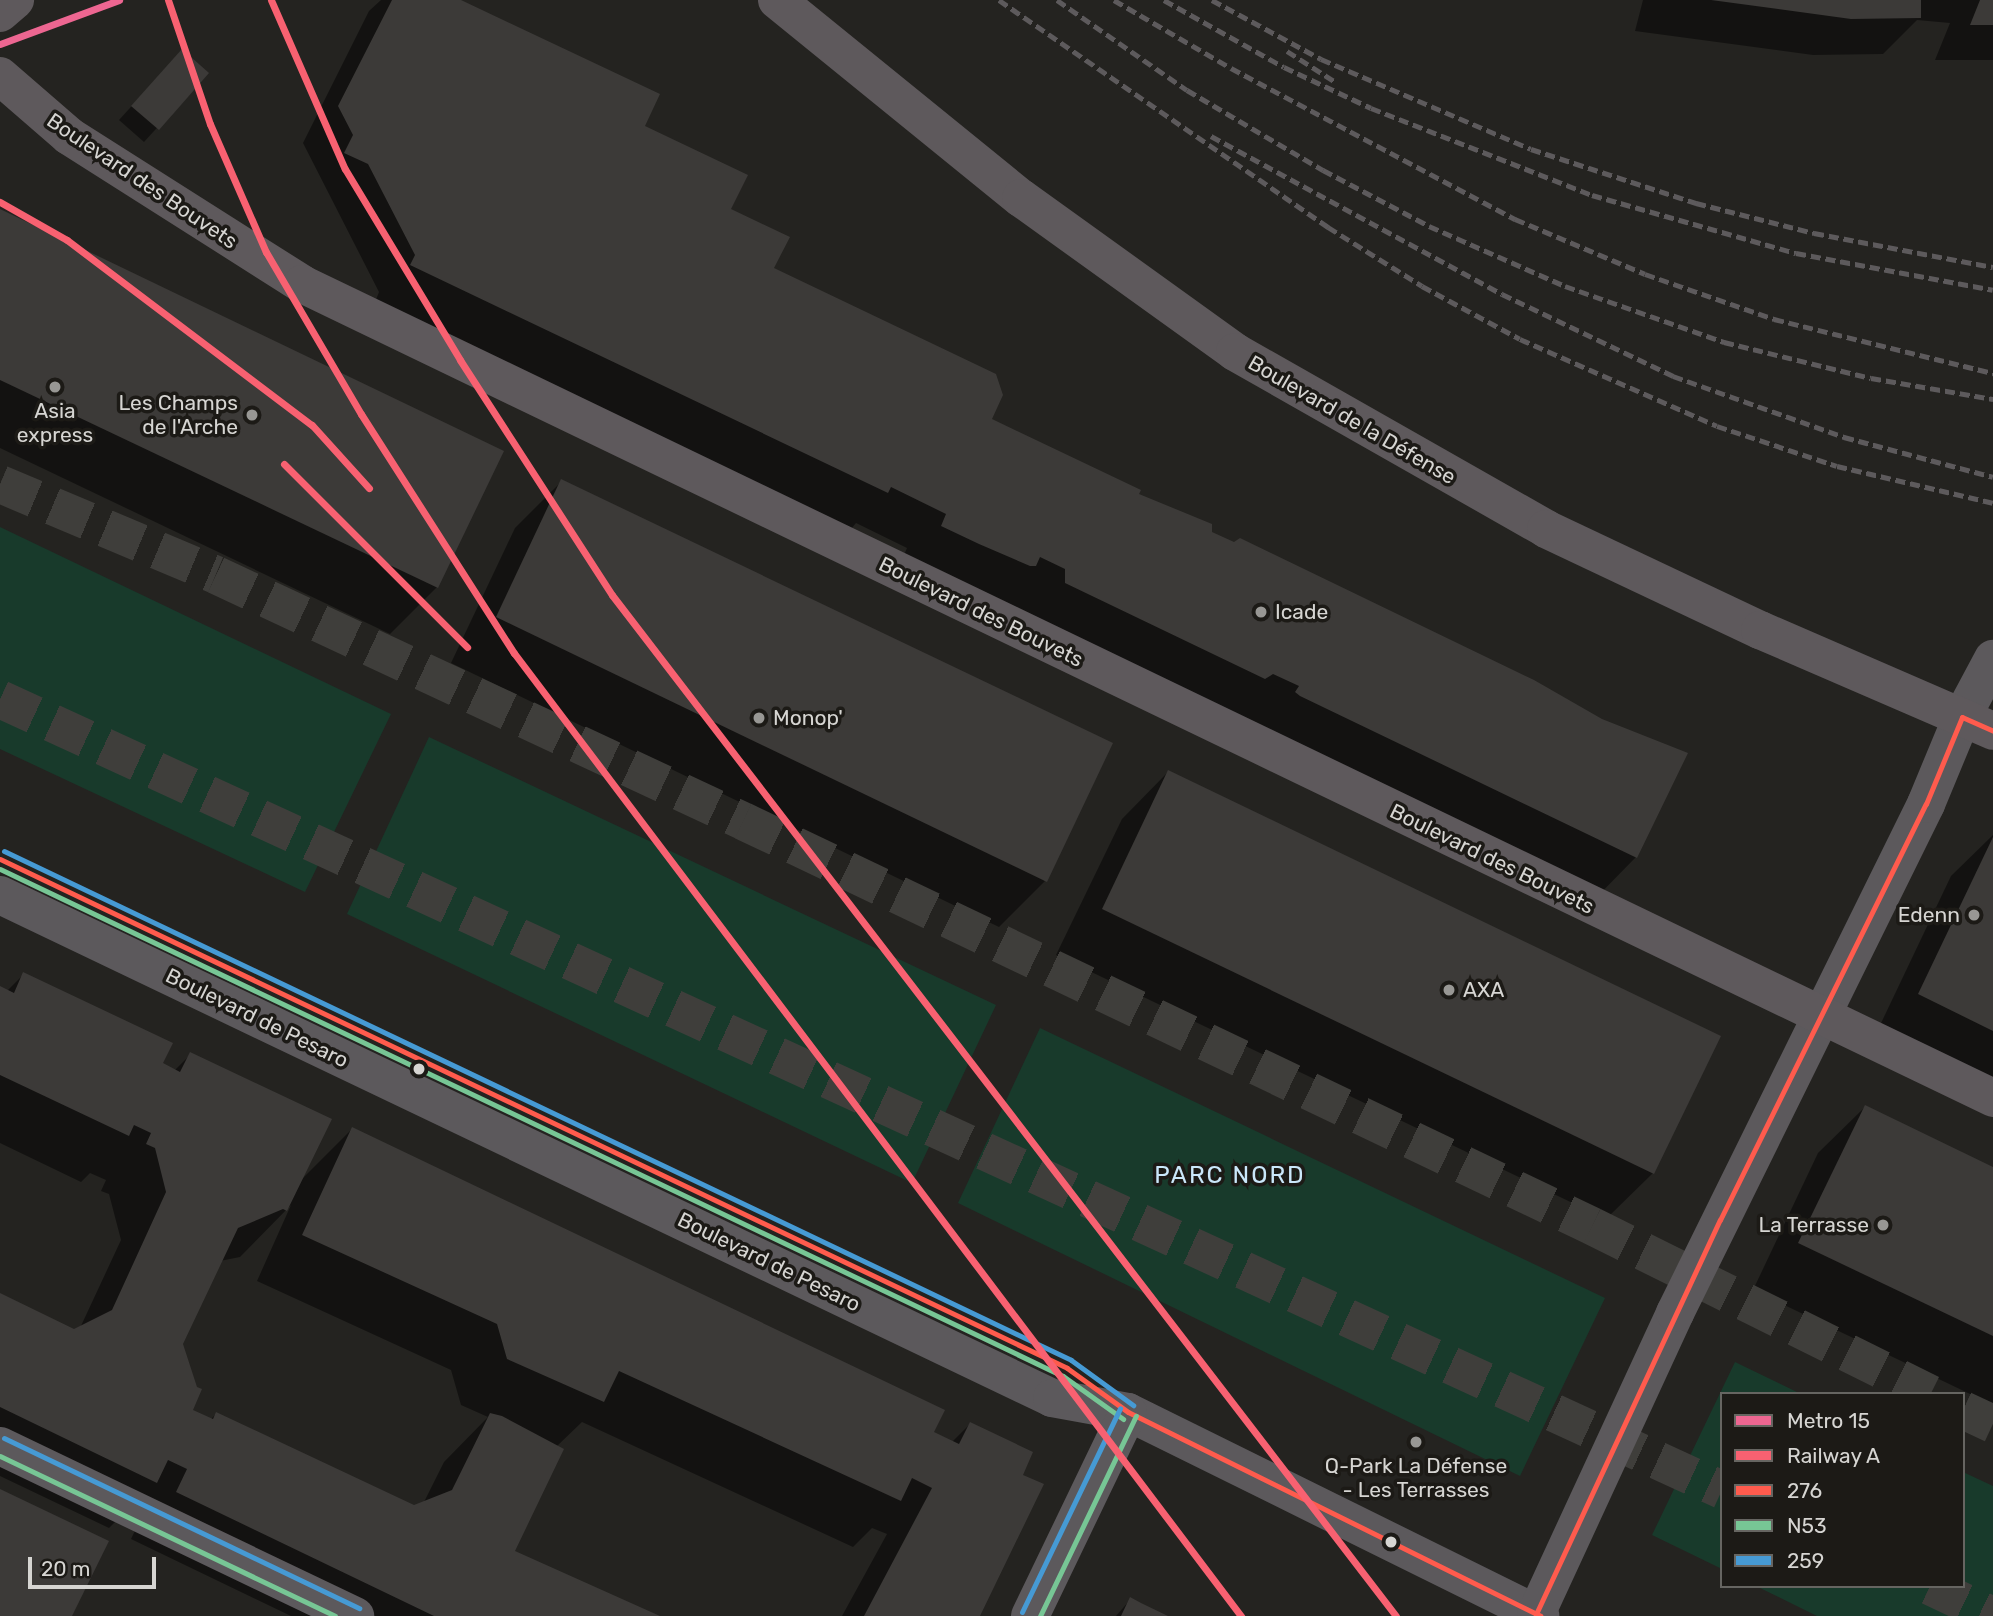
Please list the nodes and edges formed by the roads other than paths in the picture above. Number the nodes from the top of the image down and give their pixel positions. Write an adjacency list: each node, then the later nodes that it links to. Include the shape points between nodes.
1 (15, 0): 3 (main road)
2 (777, 0): 6 (main road, Boulevard de la Défense, via 1021,198 1235,352 1546,529 1760,630)
3 (0, 13)
4 (0, 76): 8 (main road, Boulevard des Bouvets, via 69,136 302,284)
5 (1993, 659): 6 (street)
6 (1978, 724): 8 (street, via 1926,804)
7 (0, 895): 10 (street, Boulevard de Pesaro, via 1052,1398)
8 (1821, 1016): 9 (main road, Boulevard des Bouvets); 12 (street, via 1675,1313)
9 (1993, 1098)
10 (1128, 1412): 12 (street, Boulevard de Pesaro); 14 (street)
11 (0, 1446): 13 (street)
12 (1538, 1615)
13 (355, 1616)
14 (1030, 1616)

